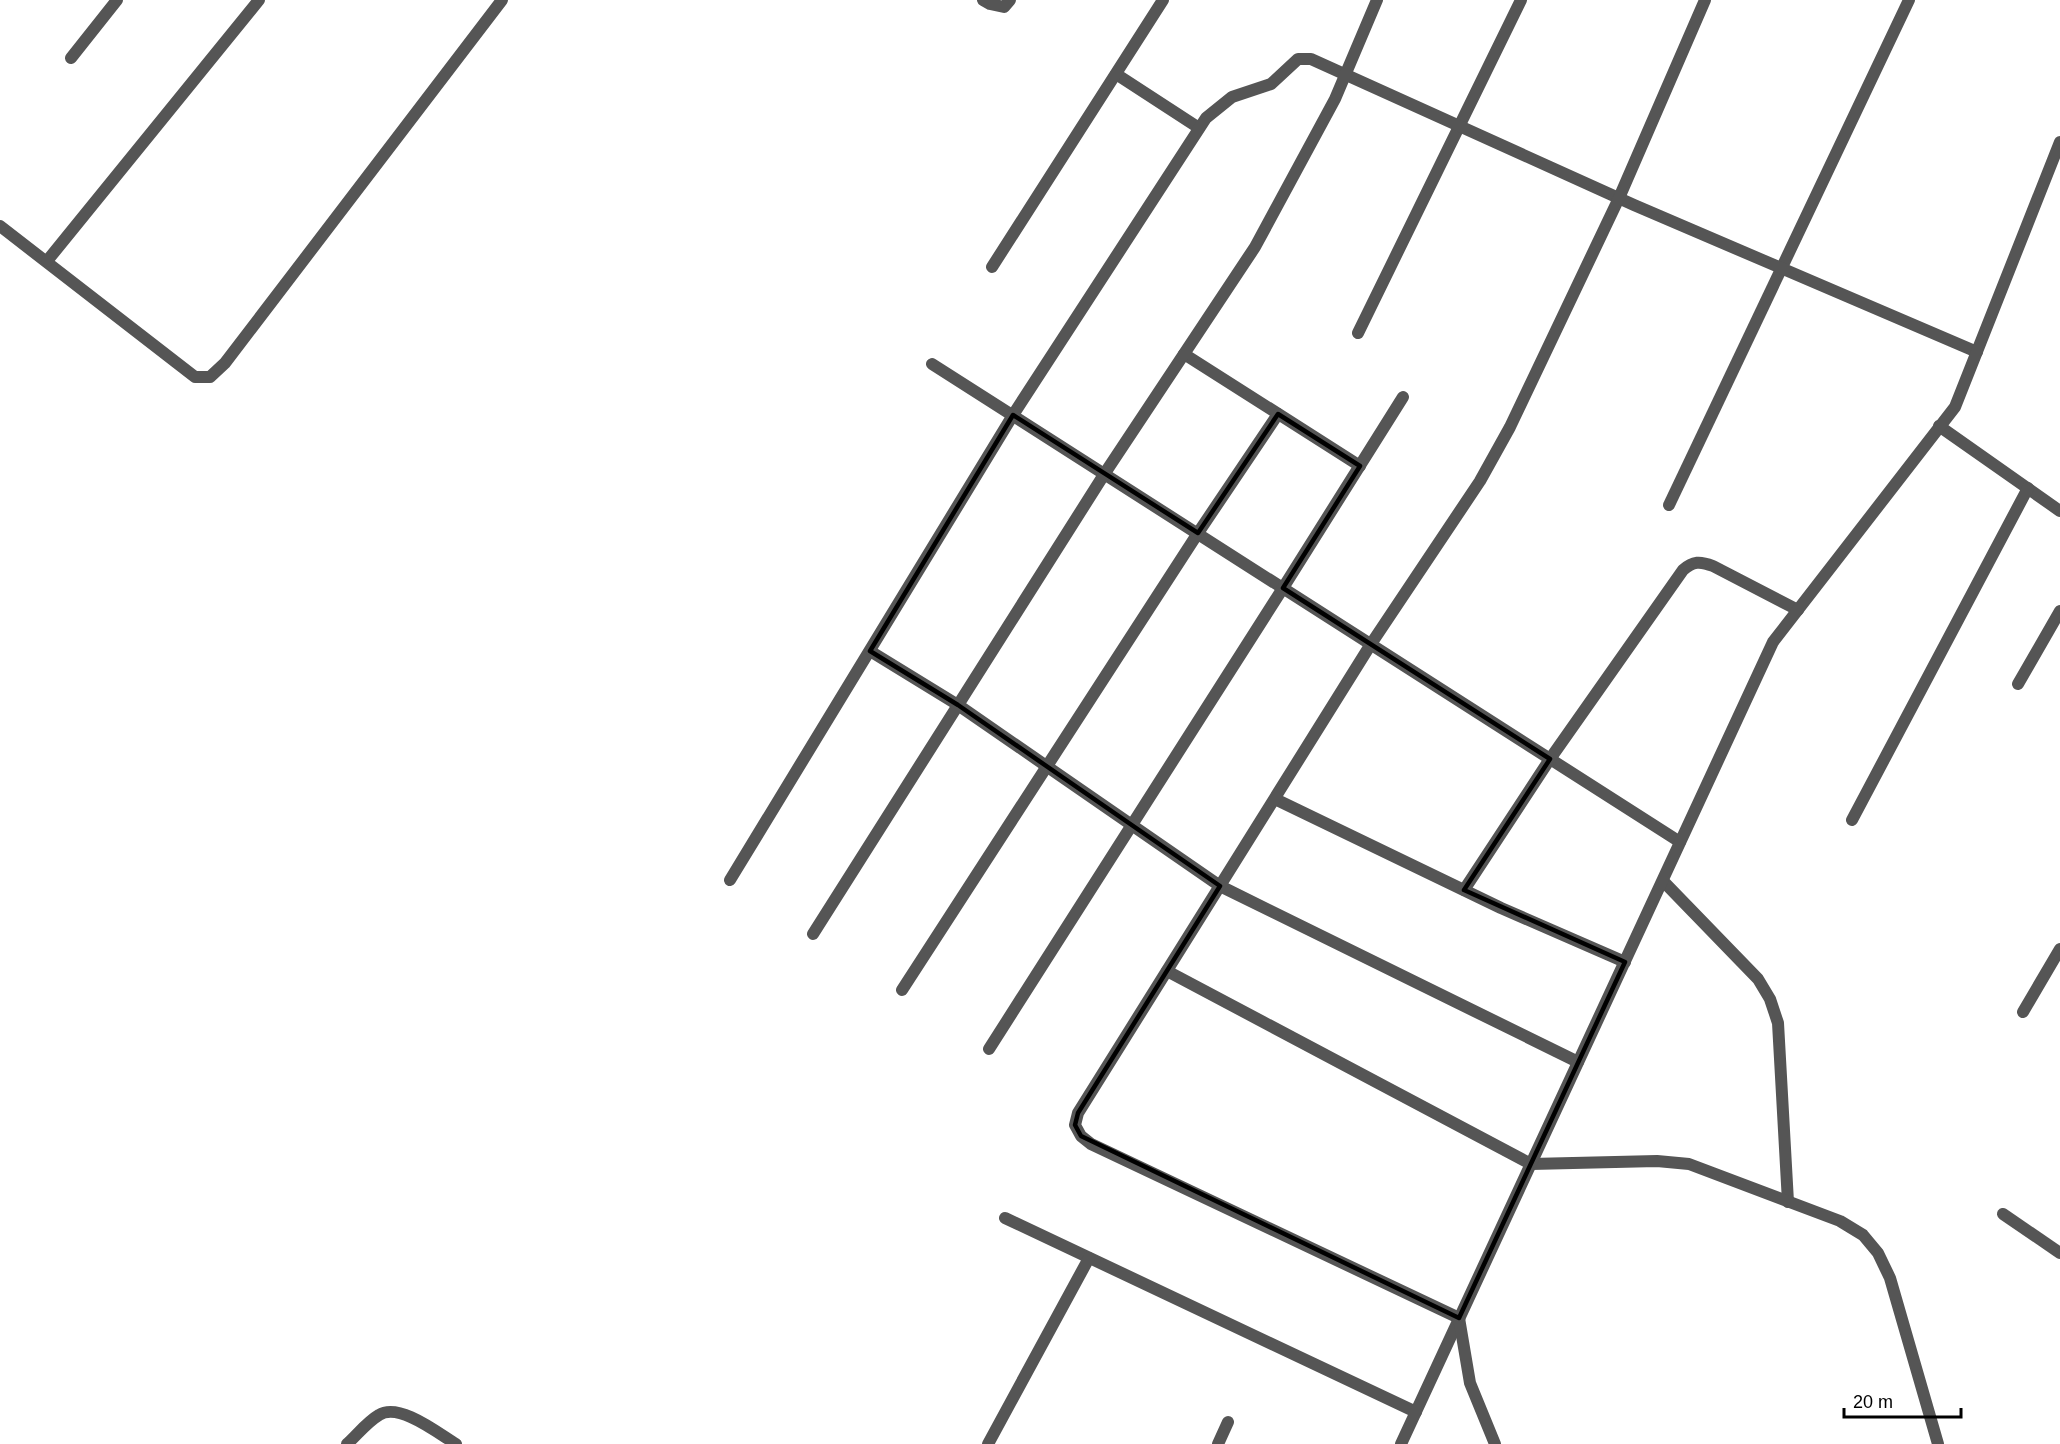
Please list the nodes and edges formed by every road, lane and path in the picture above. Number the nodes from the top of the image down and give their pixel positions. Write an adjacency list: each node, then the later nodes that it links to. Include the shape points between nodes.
1 (117, 0): 11 (street)
2 (259, 0): 19 (street)
3 (502, 0): 19 (street, via 225,363 210,377 195,377)
4 (983, 0): 5 (street, via 1004,7)
5 (1010, 0)
6 (1163, 0): 12 (street)
7 (1377, 0): 13 (street)
8 (1521, 0): 15 (street)
9 (1705, 0): 17 (street)
10 (1909, 0): 21 (street)
11 (71, 58)
12 (1116, 74): 14 (street); 20 (street)
13 (1345, 76): 14 (street, via 1311,59 1298,59 1271,84 1232,97); 15 (street); 24 (street, via 1255,247)
14 (1199, 128): 28 (street)
15 (1459, 128): 17 (street); 22 (street)
16 (2060, 142): 23 (street)
17 (1619, 198): 21 (street); 39 (street, via 1485,472)
18 (0, 226): 19 (street)
19 (47, 261)
20 (992, 267)
21 (1782, 268): 23 (street); 33 (street)
22 (1358, 333)
23 (1977, 352): 29 (street, via 1955,407)
24 (1184, 354): 27 (street); 31 (street)
25 (932, 364): 28 (street)
26 (1403, 397): 30 (street)
27 (1278, 414): 30 (street); 35 (street)
28 (1013, 415): 31 (street); 40 (street)
29 (1939, 426): 32 (street); 37 (street)
30 (1360, 466): 36 (street)
31 (1105, 473): 35 (street); 42 (street)
32 (2028, 488): 34 (street); 46 (street)
33 (1669, 505)
34 (2060, 510)
35 (1198, 533): 36 (street); 44 (street)
36 (1283, 588): 39 (street); 47 (street)
37 (1798, 610): 43 (street, via 1713,566 1701,561 1690,564); 48 (street, via 1773,642)
38 (2060, 611): 41 (street)
39 (1371, 644): 43 (street); 45 (street)
40 (870, 651): 42 (street); 49 (street)
41 (2018, 684)
42 (958, 705): 44 (street); 53 (street)
43 (1550, 759): 48 (street); 52 (street)
44 (1047, 766): 47 (street); 57 (street)
45 (1275, 799): 51 (street); 52 (street)
46 (1852, 820)
47 (1131, 825): 51 (street); 59 (street)
48 (1680, 842): 50 (street)
49 (730, 880)
50 (1662, 880): 55 (street); 62 (street, via 1758,979 1770,999 1778,1023)
51 (1220, 886): 56 (street); 60 (street)
52 (1464, 890): 55 (street)
53 (813, 934)
54 (2060, 949): 58 (street)
55 (1625, 962): 60 (street)
56 (1167, 971): 61 (street); 67 (street, via 1078,1113 1075,1125 1081,1136)
57 (902, 990)
58 (2023, 1012)
59 (989, 1049)
60 (1578, 1062): 61 (street)
61 (1531, 1164): 62 (street, via 1689,1164); 67 (street)
62 (1788, 1202): 76 (street, via 1840,1221 1863,1235 1878,1253 1890,1278)
63 (2003, 1214): 65 (street)
64 (1005, 1218): 66 (street)
65 (2060, 1253)
66 (1089, 1258): 68 (street); 72 (street)
67 (1459, 1318): 68 (street); 75 (street, via 1470,1383)
68 (1416, 1412): 74 (street)
69 (1228, 1422): 73 (street)
70 (347, 1444): 71 (street, via 380,1414 392,1411 407,1415)
71 (456, 1444)
72 (988, 1444)
73 (1218, 1444)
74 (1401, 1444)
75 (1495, 1444)
76 (1938, 1444)

